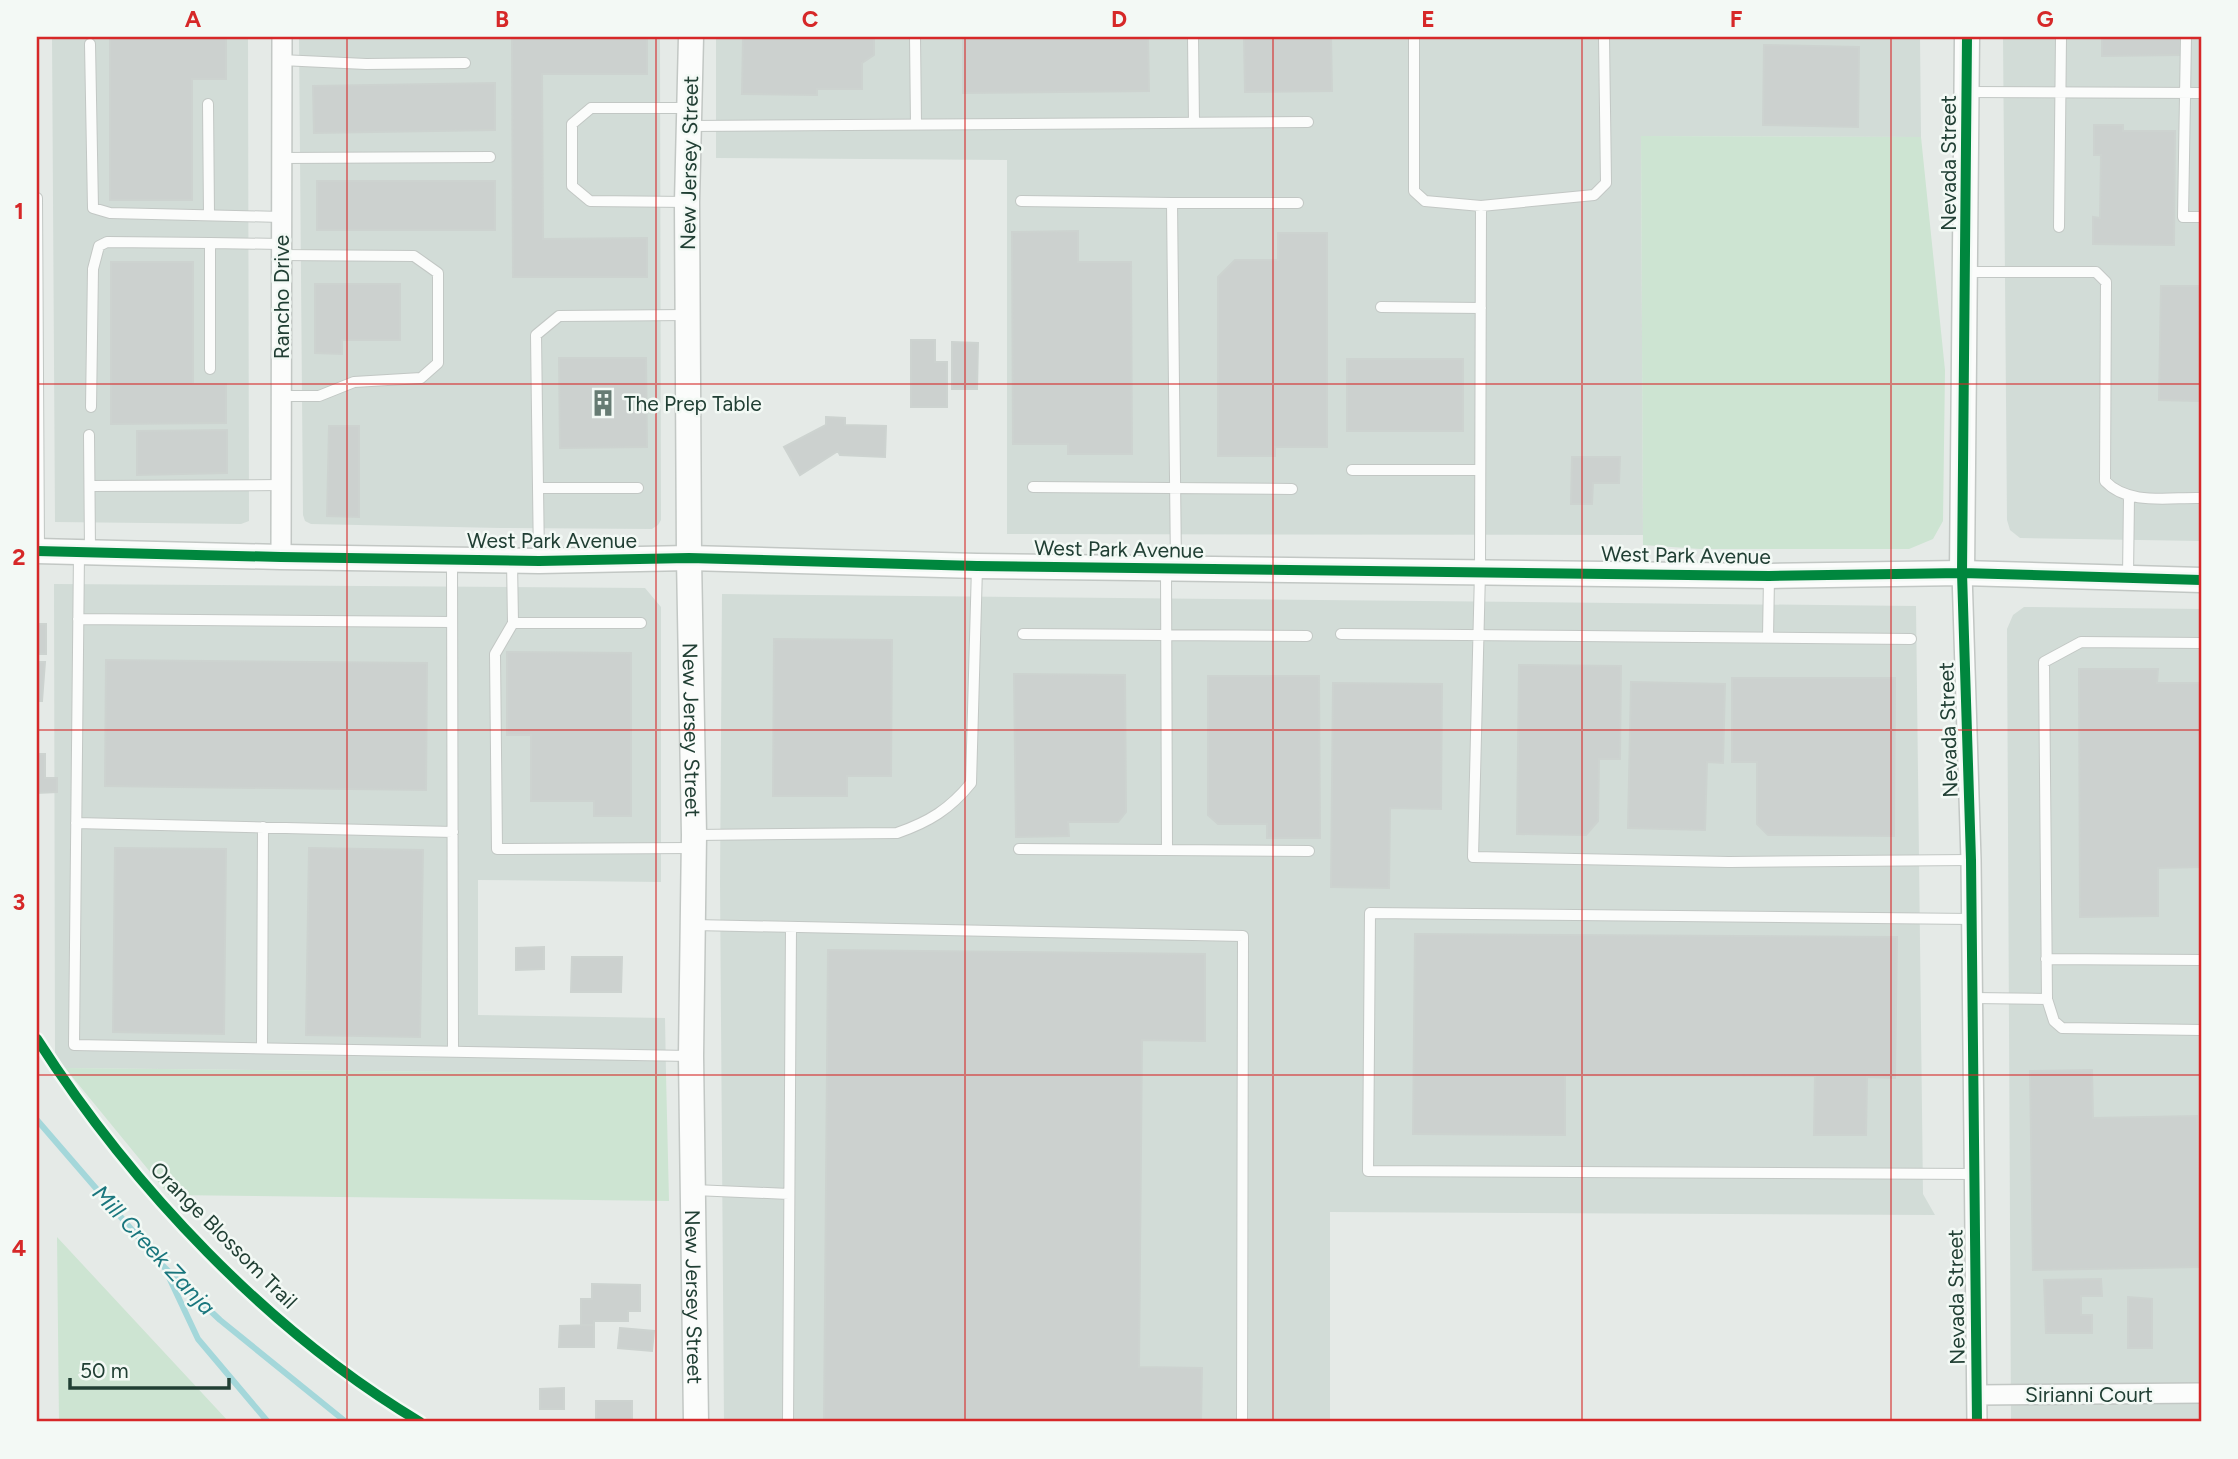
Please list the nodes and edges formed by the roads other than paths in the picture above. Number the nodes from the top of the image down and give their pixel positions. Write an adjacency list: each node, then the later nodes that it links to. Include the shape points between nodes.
1 (282, 37): 11 (street, Rancho Drive)
2 (691, 37): 18 (street, New Jersey Street)
3 (915, 37): 21 (lane)
4 (1193, 37): 20 (lane)
5 (1414, 37): 29 (lane, via 1414,191 1425,201)
6 (1604, 37): 29 (lane, via 1606,183 1594,195)
7 (1967, 37): 13 (street, Nevada Street)
8 (2061, 37): 14 (lane)
9 (2186, 37): 15 (lane)
10 (90, 44): 30 (lane, via 93,208 110,213)
11 (282, 60): 12 (lane); 23 (street, Rancho Drive)
12 (465, 63)
13 (1967, 92): 14 (lane); 37 (street, Nevada Street)
14 (2061, 93): 15 (lane); 34 (lane)
15 (2185, 93): 16 (lane); 33 (lane, via 2183,216)
16 (2201, 93)
17 (208, 104): 30 (lane)
18 (691, 117): 21 (lane); 26 (street, New Jersey Street); 26 (lane, via 591,108 572,124 572,186 590,201)
19 (1308, 122): 20 (lane)
20 (1194, 123): 21 (lane)
21 (916, 125)
22 (490, 157): 23 (lane)
23 (281, 158): 32 (street, Rancho Drive)
24 (37, 198): 31 (lane)
25 (1021, 201): 27 (lane)
26 (687, 202): 40 (street, New Jersey Street)
27 (1172, 203): 28 (lane); 50 (lane)
28 (1298, 203)
29 (1481, 206): 39 (lane)
30 (209, 215): 32 (lane)
31 (37, 216): 44 (lane)
32 (281, 217): 36 (street, Rancho Drive)
33 (2201, 217)
34 (2059, 227)
35 (210, 243): 36 (lane); 41 (lane); 43 (lane, via 107,242 99,246 93,269)
36 (281, 249): 42 (street, Rancho Drive); 42 (lane, via 414,256 438,273 438,363 421,379 354,382 319,396)
37 (1967, 272): 55 (lane, via 2096,272 2106,282 2105,481); 67 (street, Nevada Street)
38 (1381, 307): 39 (lane)
39 (1481, 308): 47 (lane)
40 (689, 316): 52 (lane, via 559,316 536,335); 60 (street, New Jersey Street)
41 (210, 369)
42 (281, 396): 48 (street, Rancho Drive)
43 (91, 407)
44 (38, 415): 57 (lane)
45 (89, 435): 49 (lane)
46 (1352, 470): 47 (lane)
47 (1479, 470): 66 (lane)
48 (281, 485): 49 (lane); 59 (street, Rancho Drive)
49 (90, 486): 58 (lane)
50 (1175, 486): 51 (lane); 54 (lane); 65 (lane)
51 (1033, 487)
52 (538, 488): 53 (lane); 63 (lane)
53 (638, 488)
54 (1292, 489)
55 (2129, 497): 56 (lane); 69 (lane)
56 (2201, 498)
57 (38, 551): 58 (street, West Park Avenue)
58 (85, 552): 59 (street, West Park Avenue); 71 (lane)
59 (281, 557): 61 (street, West Park Avenue)
60 (689, 558): 63 (street, West Park Avenue); 64 (street, West Park Avenue); 86 (street, New Jersey Street)
61 (452, 559): 62 (street, West Park Avenue); 72 (lane)
62 (512, 560): 63 (street, West Park Avenue); 73 (lane)
63 (539, 561)
64 (977, 566): 65 (street, West Park Avenue); 86 (lane, via 971,783 952,806 897,833)
65 (1172, 568): 66 (street, West Park Avenue); 77 (lane)
66 (1480, 572): 68 (street, West Park Avenue); 78 (lane)
67 (1962, 573): 68 (street, West Park Avenue); 69 (street, West Park Avenue); 90 (street, Nevada Street)
68 (1769, 576): 80 (lane)
69 (2128, 579): 70 (street, West Park Avenue)
70 (2201, 580)
71 (79, 619): 72 (lane); 83 (lane)
72 (452, 622): 85 (lane)
73 (513, 623): 74 (lane); 86 (lane, via 495,654 496,849)
74 (641, 623)
75 (1023, 634): 77 (lane)
76 (1341, 634): 78 (lane)
77 (1167, 635): 79 (lane); 88 (lane)
78 (1478, 635): 80 (lane); 90 (lane, via 1474,858)
79 (1307, 636)
80 (1769, 637): 81 (lane)
81 (1911, 639)
82 (2201, 643): 94 (lane, via 2081,642 2044,662)
83 (76, 823): 84 (lane); 99 (lane, via 74,1045)
84 (263, 827): 85 (lane); 99 (lane)
85 (453, 832): 100 (lane)
86 (694, 841): 92 (street, New Jersey Street)
87 (1019, 849): 88 (lane)
88 (1167, 850): 89 (lane)
89 (1310, 851)
90 (1971, 860): 91 (street, Nevada Street)
91 (1972, 919): 96 (street, Nevada Street); 102 (lane, via 1370,914 1368,1171)
92 (693, 925): 93 (lane); 101 (street, New Jersey Street)
93 (791, 927): 104 (lane); 109 (lane, via 1243,936)
94 (2046, 958): 95 (lane); 97 (lane)
95 (2201, 960)
96 (1973, 998): 97 (lane); 102 (street, Nevada Street)
97 (2046, 999): 98 (lane, via 2053,1021 2062,1028)
98 (2201, 1030)
99 (262, 1048): 100 (lane)
100 (453, 1051): 101 (lane)
101 (691, 1056): 103 (street, New Jersey Street)
102 (1975, 1174): 106 (street, Nevada Street)
103 (693, 1190): 104 (lane); 107 (street, New Jersey Street)
104 (789, 1194): 108 (lane)
105 (2201, 1393): 106 (street, Sirianni Court)
106 (1977, 1395): 110 (street, Nevada Street)
107 (696, 1422)
108 (788, 1422)
109 (1242, 1422)
110 (1977, 1422)

